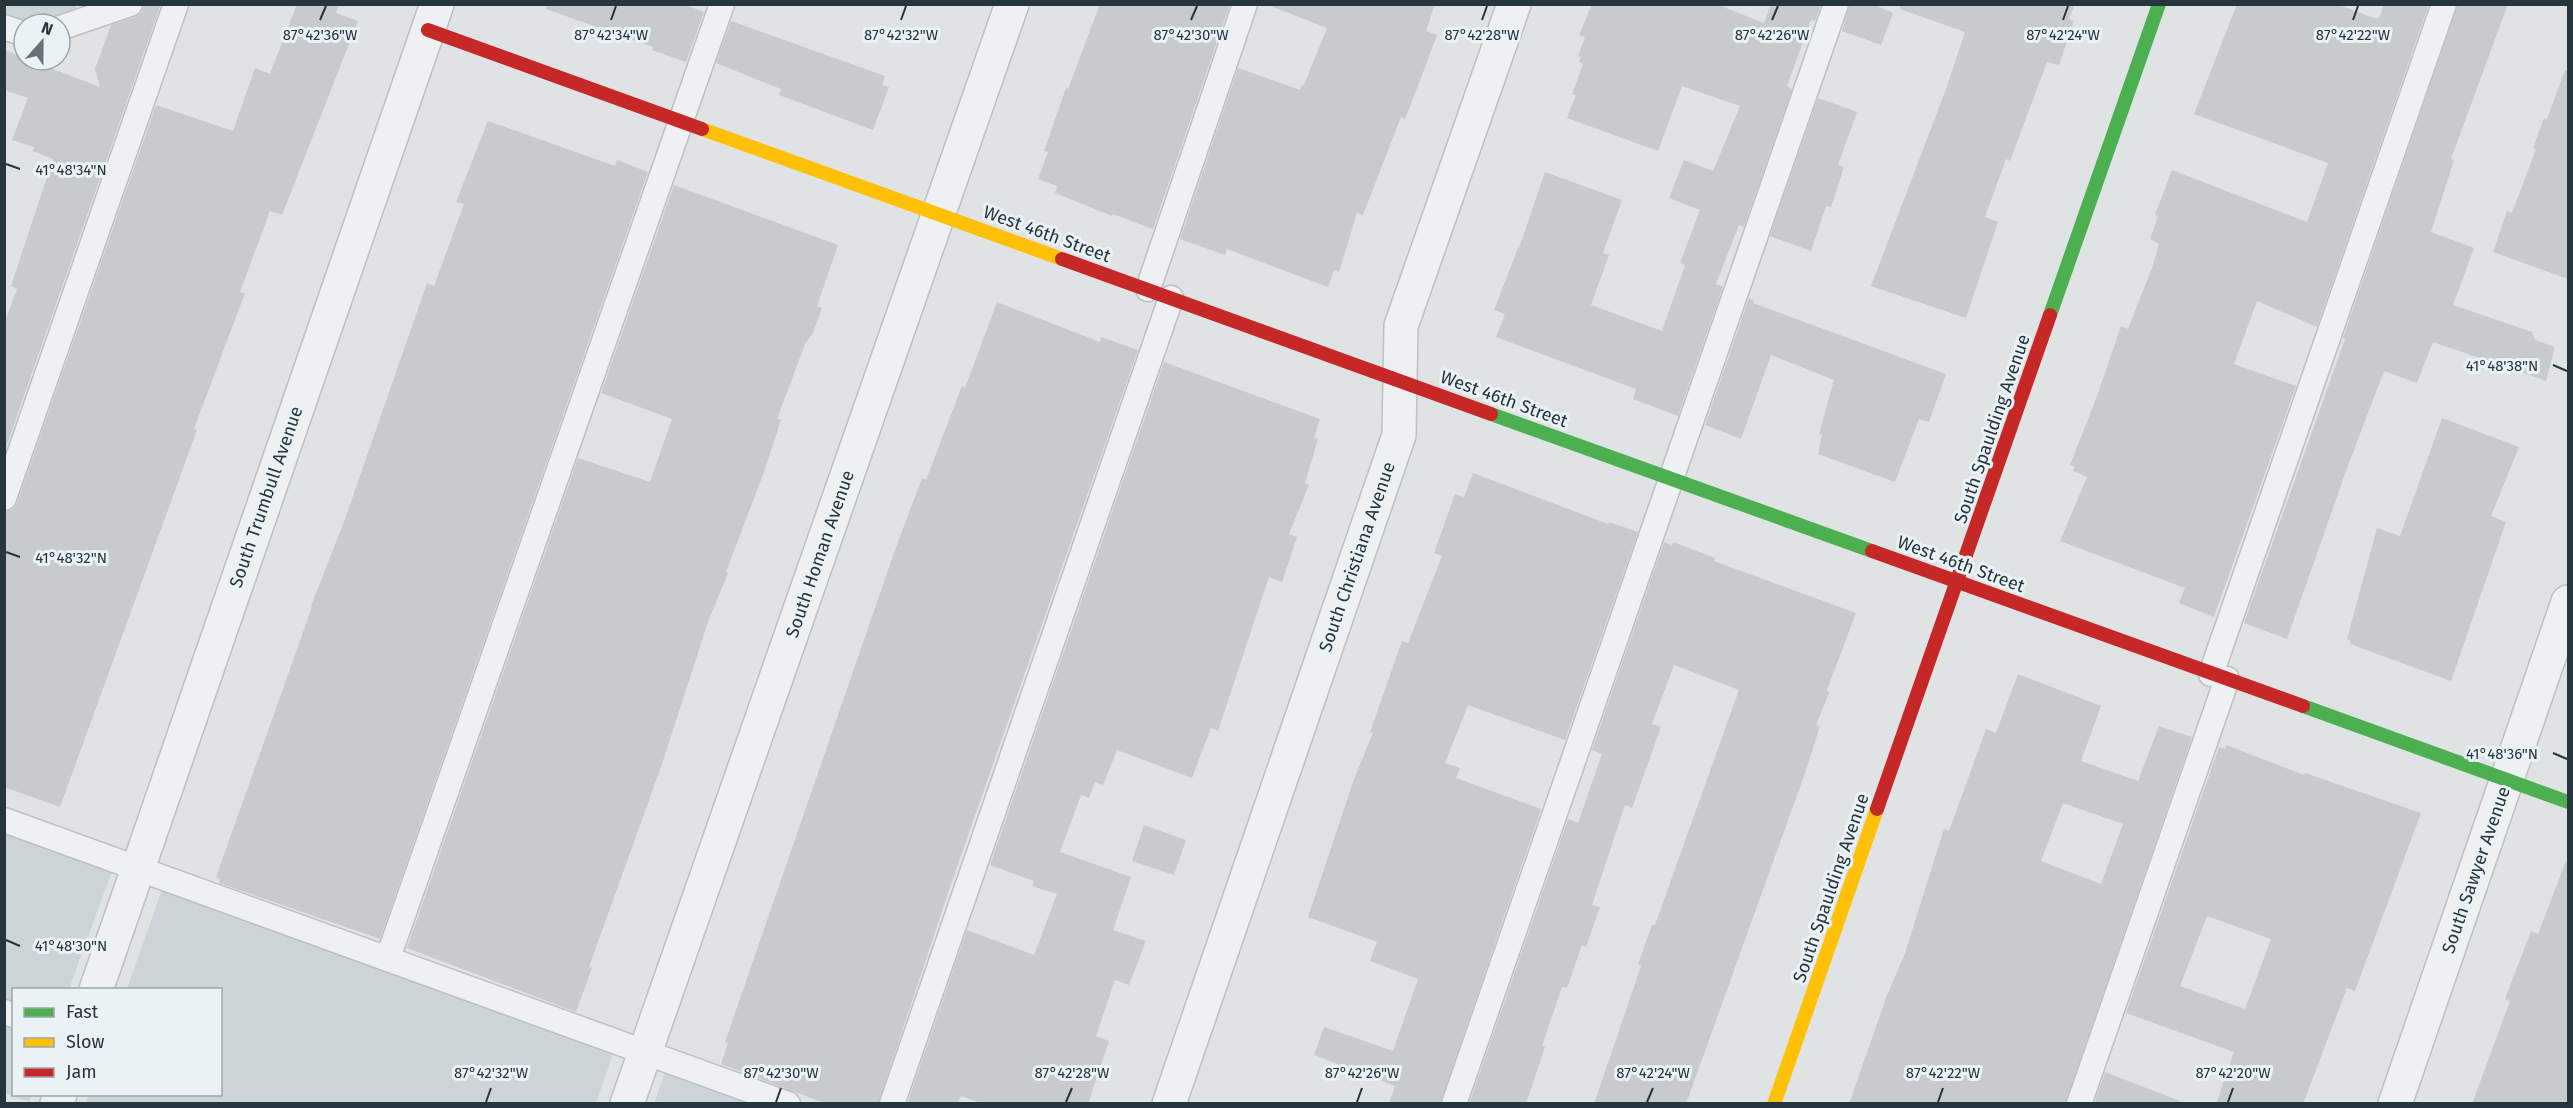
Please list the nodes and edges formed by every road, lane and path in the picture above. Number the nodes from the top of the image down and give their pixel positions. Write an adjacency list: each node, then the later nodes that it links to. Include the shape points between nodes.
1 (130, 4): 11 (lane)
2 (176, 4): 18 (lane)
3 (722, 4): 12 (lane)
4 (1012, 4): 13 (street, South Homan Avenue)
5 (1245, 4): 14 (lane)
6 (1514, 4): 16 (street, South Christiana Avenue, via 1401,326)
7 (1836, 4): 17 (lane)
8 (2159, 4): 19 (street, South Spaulding Avenue)
9 (2444, 4): 21 (lane)
10 (432, 17): 12 (street, West 46th Street); 25 (street, South Trumbull Avenue)
11 (72, 24)
12 (682, 122): 13 (street, West 46th Street); 26 (lane)
13 (939, 214): 14 (street, West 46th Street); 28 (street, South Homan Avenue)
14 (1148, 290): 15 (street, West 46th Street)
15 (1171, 298): 16 (street, West 46th Street); 31 (lane)
16 (1399, 380): 17 (street, West 46th Street); 32 (street, South Christiana Avenue, via 1399,435)
17 (1672, 479): 19 (street, West 46th Street); 33 (lane)
18 (4, 498)
19 (1958, 582): 21 (street, West 46th Street); 34 (street, South Spaulding Avenue)
20 (2568, 602): 22 (street, South Sawyer Avenue)
21 (2219, 677): 22 (street, West 46th Street); 35 (lane)
22 (2507, 780): 23 (street, West 46th Street); 36 (street, South Sawyer Avenue)
23 (2568, 802)
24 (4, 819): 25 (lane)
25 (138, 868): 26 (lane); 27 (street, South Trumbull Avenue)
26 (388, 958): 28 (lane)
27 (97, 988)
28 (645, 1052): 29 (street, South Homan Avenue); 30 (lane)
29 (627, 1104)
30 (788, 1104)
31 (892, 1104)
32 (1169, 1104)
33 (1454, 1104)
34 (1774, 1104)
35 (2079, 1104)
36 (2395, 1104)

